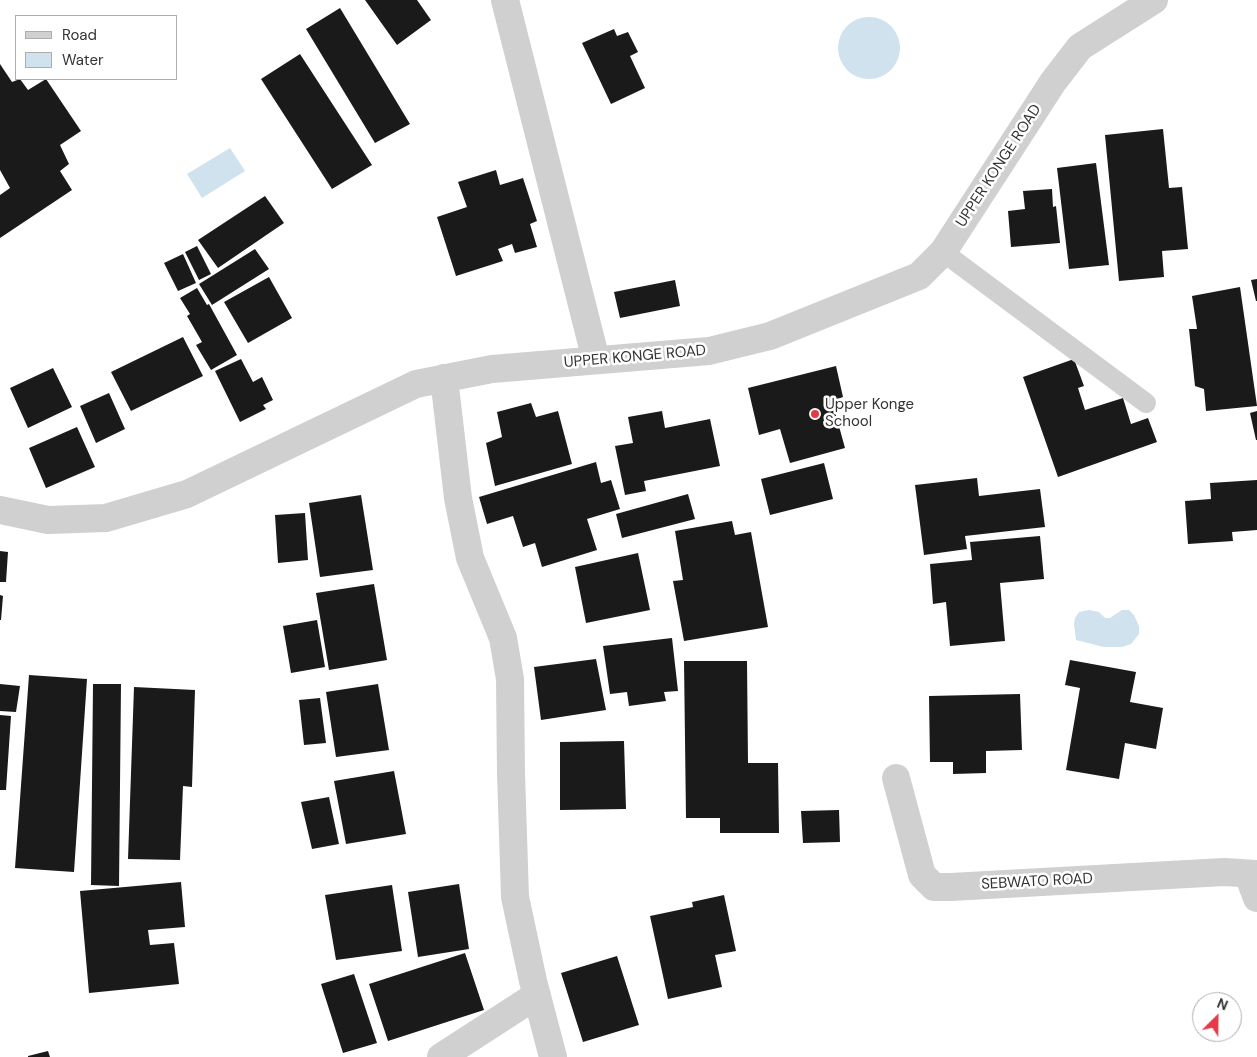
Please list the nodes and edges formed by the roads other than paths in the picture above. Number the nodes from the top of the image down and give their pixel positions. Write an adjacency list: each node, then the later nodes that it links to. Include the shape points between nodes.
1 (505, 0): 4 (street)
2 (1154, 0): 3 (street, UPPER KONGE ROAD, via 1080,47 1053,82)
3 (943, 252): 4 (street, UPPER KONGE ROAD, via 919,276 770,336 708,351); 6 (lane)
4 (596, 360): 5 (street, UPPER KONGE ROAD, via 492,369)
5 (444, 378): 7 (street, UPPER KONGE ROAD, via 416,384 187,494 106,518 48,520); 10 (street, via 458,498 470,558 503,638 510,679 515,897)
6 (1146, 403)
7 (0, 510)
8 (896, 778): 9 (street, SEBWATO ROAD, via 922,875 934,887 1224,872)
9 (1254, 882)
10 (537, 995): 11 (street); 12 (street)
11 (440, 1057)
12 (553, 1057)

